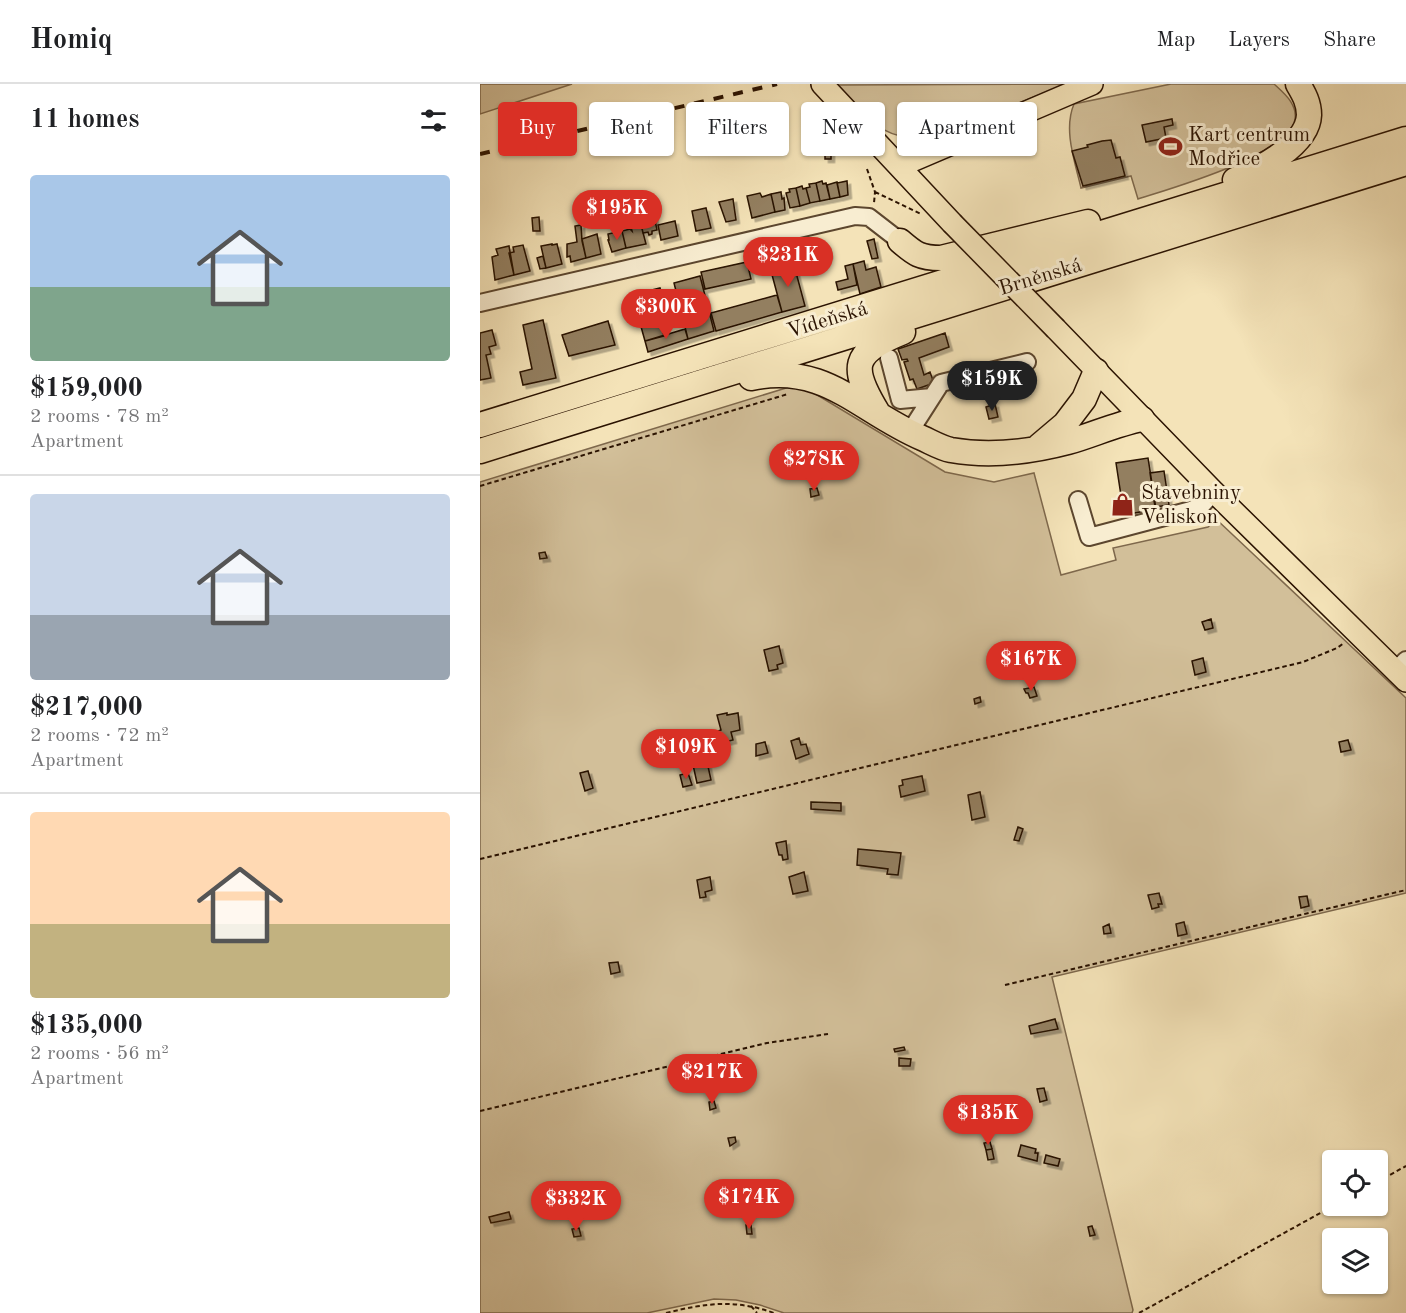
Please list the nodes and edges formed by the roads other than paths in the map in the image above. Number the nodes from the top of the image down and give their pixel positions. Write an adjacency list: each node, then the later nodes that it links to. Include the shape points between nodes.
1 (1092, 84): 6 (main road)
2 (1298, 84): 7 (highway, via 1309,116 1303,133 1291,146 1259,169)
3 (824, 86): 6 (main road)
4 (1406, 140): 7 (highway)
5 (1406, 163): 9 (highway, Brněnská)
6 (900, 166): 13 (main road, bridge)
7 (1173, 210): 8 (highway, via 1080,224 941,258 917,255); 18 (highway, Vídeňská)
8 (900, 241): 10 (street, via 869,217 855,216)
9 (966, 299): 14 (highway, Brněnská); 16 (highway, via 946,315 878,342 865,355 860,380)
10 (480, 303)
11 (889, 358): 15 (street, via 900,400)
12 (1027, 363): 15 (street, via 941,383)
13 (1096, 371): 17 (main road); 20 (highway, via 1084,399 1065,424)
14 (675, 390): 16 (highway, via 721,386 767,375 797,375 828,385); 21 (highway)
15 (932, 397): 19 (street)
16 (879, 415): 19 (highway)
17 (1142, 418): 20 (highway); 22 (main road)
18 (480, 425)
19 (909, 433): 20 (highway, via 948,449 984,455)
20 (1037, 448)
21 (480, 451)
22 (1214, 492): 23 (street, via 1201,506 1191,510 1089,537); 24 (main road, via 1356,634)
23 (1078, 500)
24 (1402, 671)

